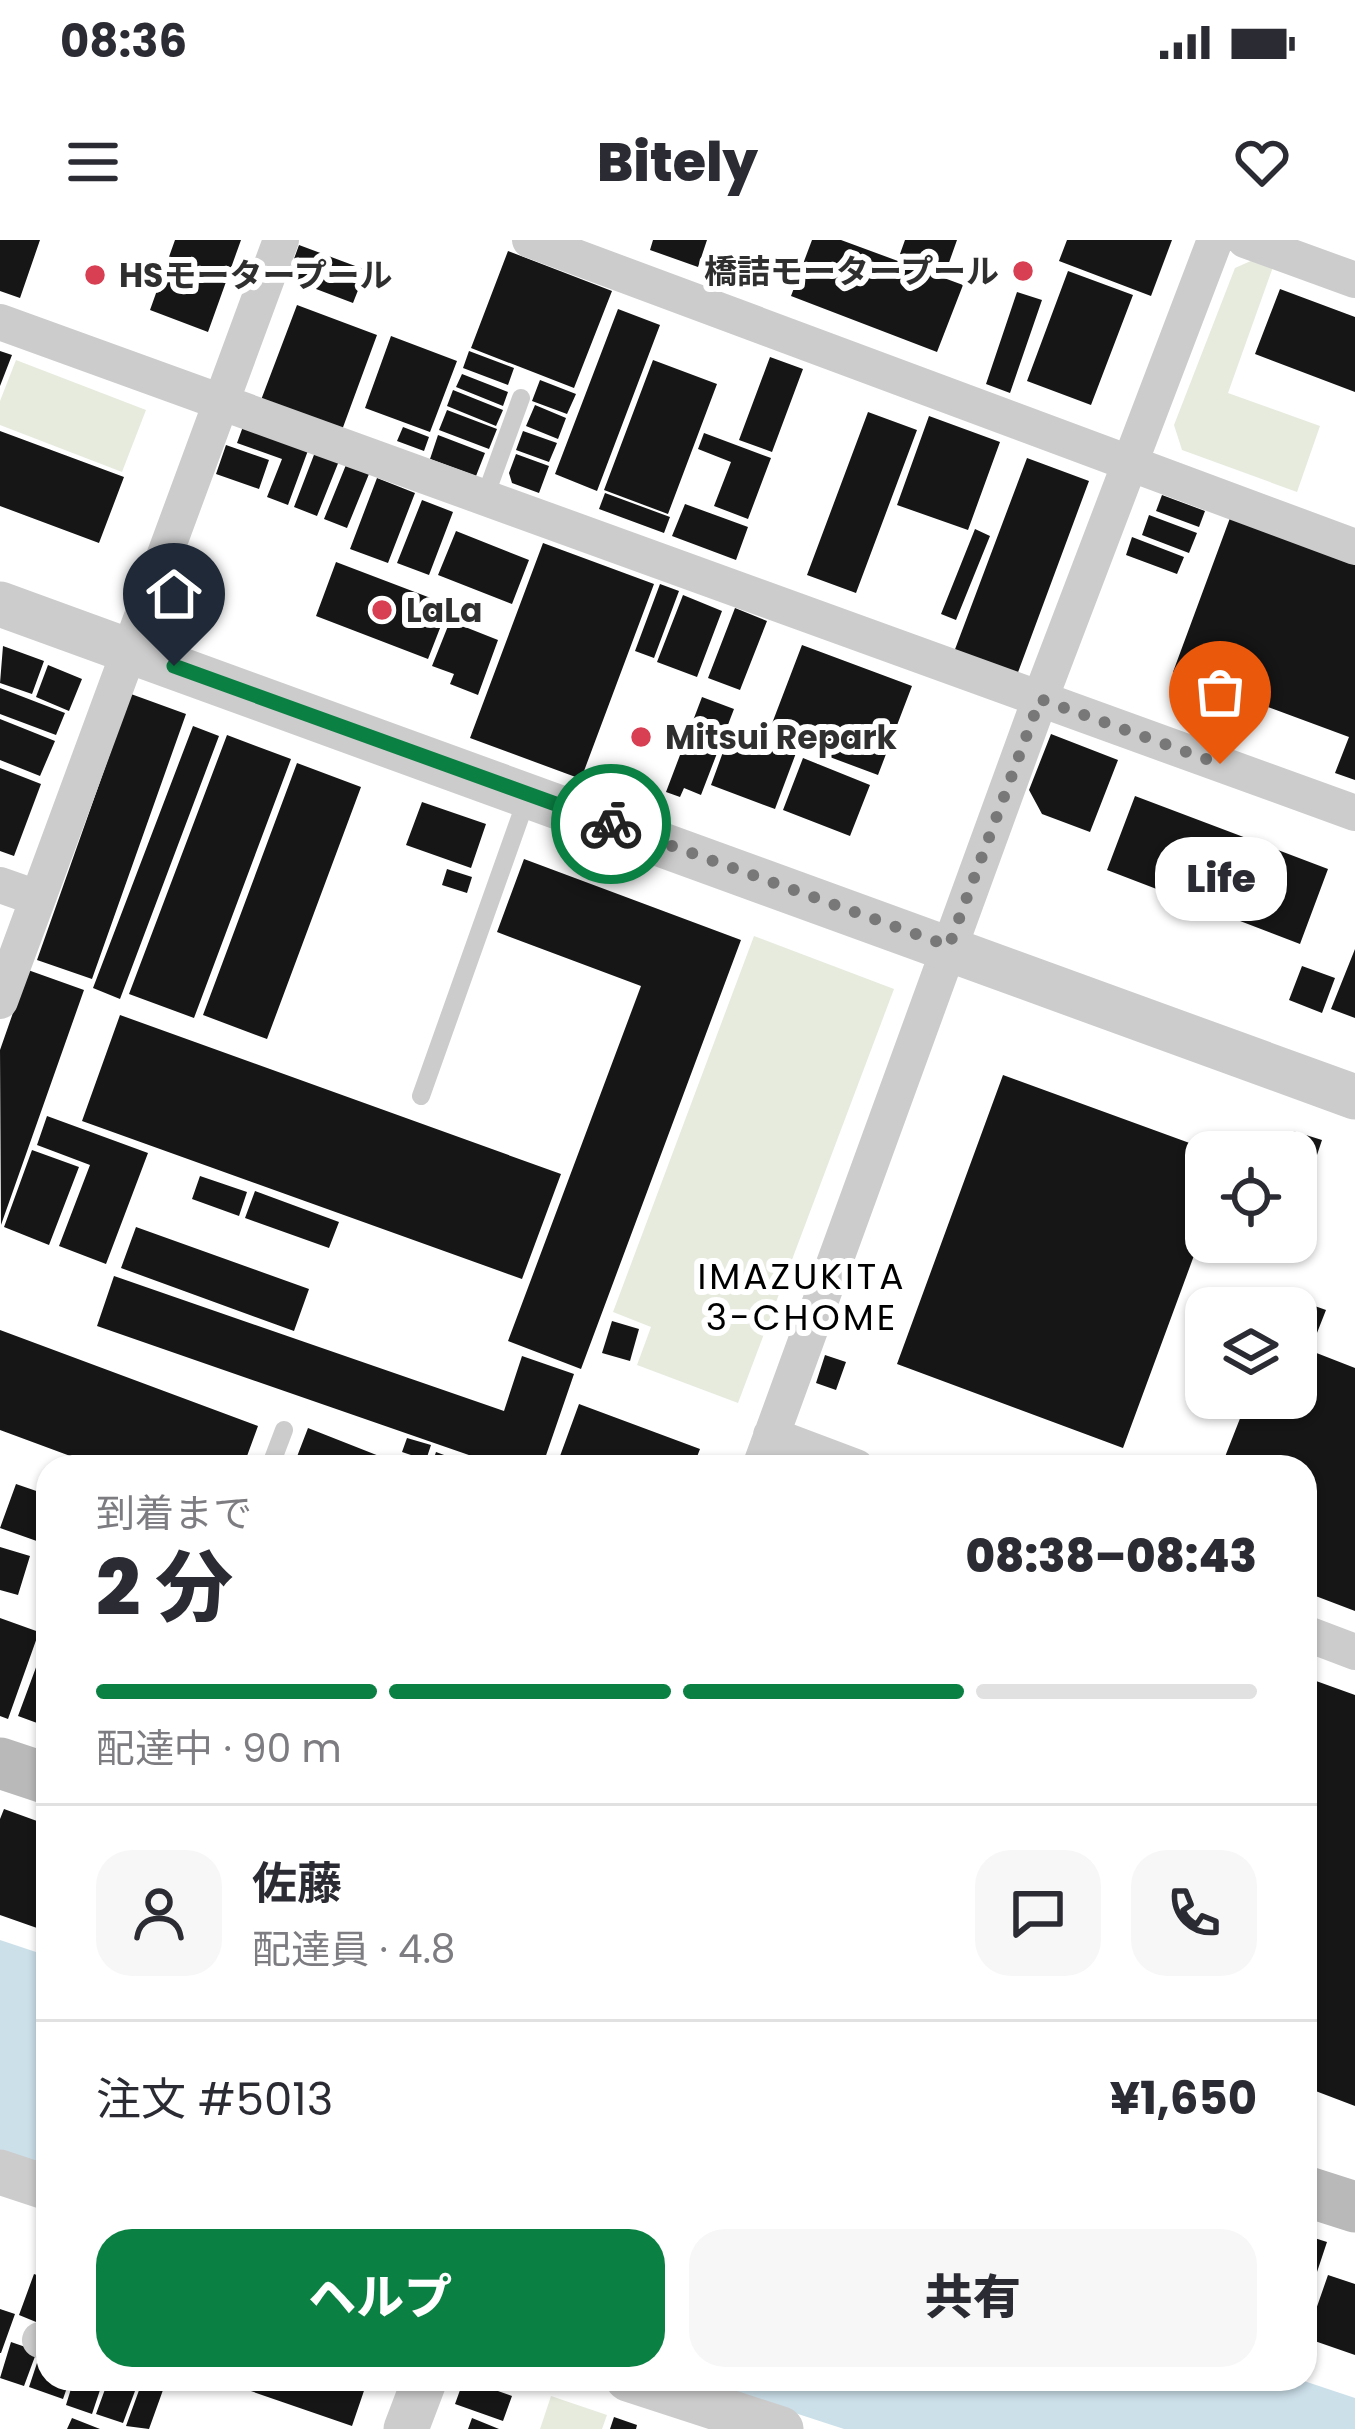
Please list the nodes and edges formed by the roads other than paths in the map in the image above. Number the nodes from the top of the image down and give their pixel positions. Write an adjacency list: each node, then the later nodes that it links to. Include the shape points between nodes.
1 (281, 240): 8 (street)
2 (530, 240): 9 (street)
3 (1215, 240): 9 (street)
4 (1245, 240): 5 (street)
5 (1355, 280)
6 (0, 322): 8 (street)
7 (520, 398): 10 (lane)
8 (221, 401): 10 (street); 13 (street)
9 (1128, 465): 11 (street); 14 (street)
10 (484, 497): 14 (street)
11 (1355, 547)
12 (0, 604): 13 (street)
13 (129, 650): 15 (street); 18 (street)
14 (1040, 699): 16 (street); 19 (street)
15 (528, 794): 19 (street); 21 (lane)
16 (1355, 813)
17 (0, 885): 18 (street)
18 (38, 898): 20 (street)
19 (949, 946): 22 (street); 24 (street)
20 (0, 1001)
21 (421, 1096)
22 (1355, 1097)
23 (284, 1430): 25 (lane)
24 (765, 1451)
25 (275, 1455)
26 (1317, 1638): 27 (street)
27 (1355, 1652)
28 (0, 1763): 29 (main road)
29 (36, 1775)
30 (0, 2172): 31 (street)
31 (36, 2184)
32 (1317, 2195): 33 (main road)
33 (1355, 2207)
34 (420, 2391): 36 (street)
35 (665, 2391): 37 (street)
36 (406, 2429)
37 (782, 2429)

